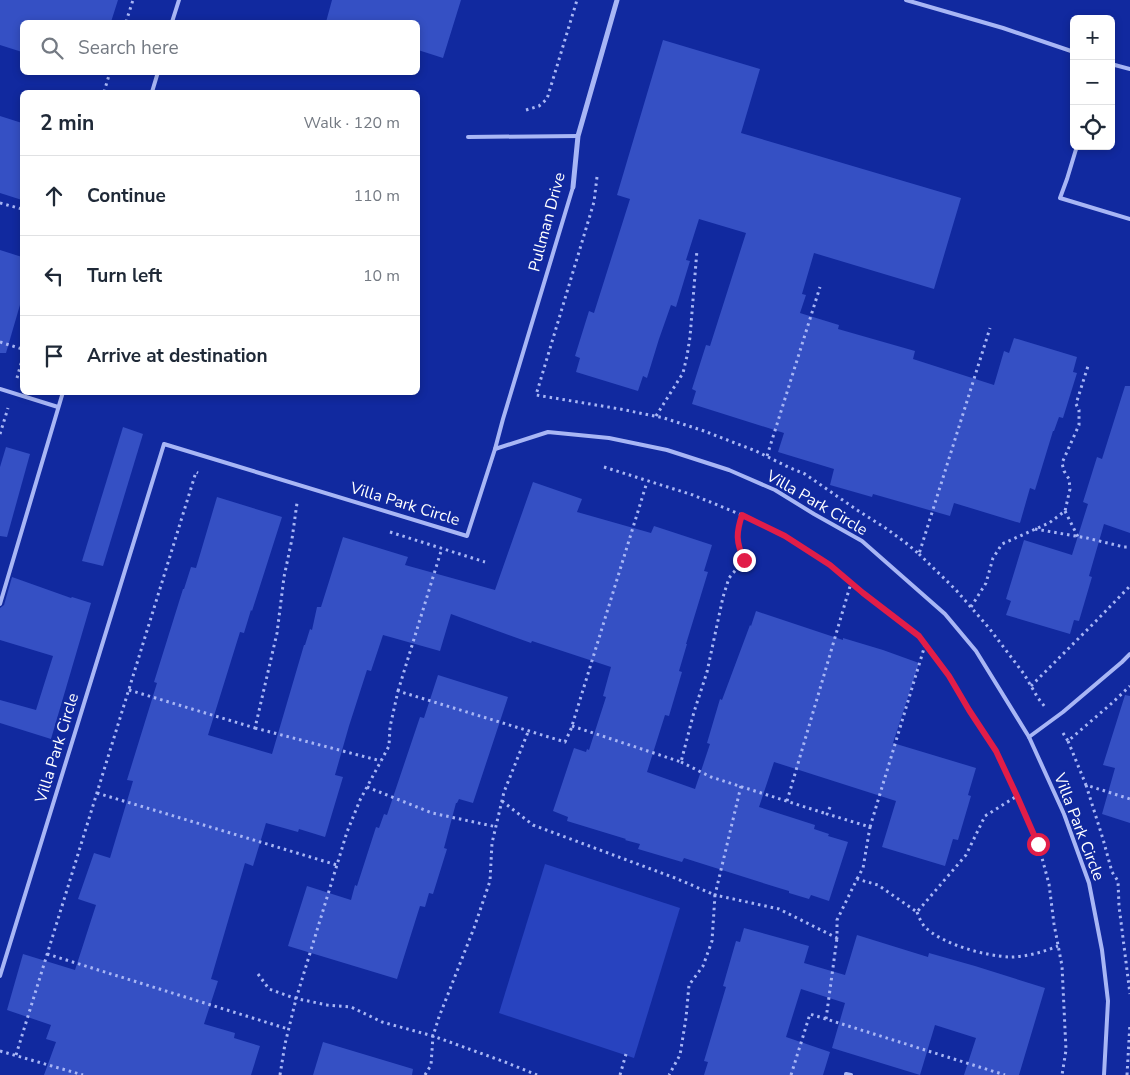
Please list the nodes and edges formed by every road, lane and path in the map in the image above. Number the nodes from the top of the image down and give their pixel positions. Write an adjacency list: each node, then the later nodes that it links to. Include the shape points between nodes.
1 (133, 0): 6 (path)
2 (179, 0): 7 (lane)
3 (577, 0): 15 (path, via 547,99)
4 (617, 0): 16 (street, Pullman Drive)
5 (906, 0): 8 (lane)
6 (127, 20)
7 (173, 20)
8 (1070, 51)
9 (1115, 65): 10 (lane)
10 (1130, 69)
11 (109, 75): 13 (path)
12 (157, 75): 14 (lane)
13 (105, 90)
14 (153, 90)
15 (526, 110)
16 (578, 136): 17 (lane); 20 (street, Pullman Drive)
17 (468, 137)
18 (1076, 150): 23 (lane, via 1060,198)
19 (597, 178): 34 (path, via 594,202 536,395)
20 (573, 187): 36 (lane, Pullman Drive)
21 (0, 202): 22 (path)
22 (20, 208)
23 (1130, 219)
24 (697, 250): 34 (path, via 690,337 683,373)
25 (820, 287): 37 (path)
26 (990, 328): 49 (path)
27 (0, 342): 28 (path)
28 (20, 348)
29 (1088, 366): 42 (path, via 1076,404 1079,425 1062,463 1070,489)
30 (0, 389): 31 (lane)
31 (12, 393): 33 (lane); 35 (path)
32 (62, 395): 33 (lane)
33 (58, 407): 53 (lane)
34 (656, 416): 37 (path)
35 (0, 434)
36 (495, 449): 65 (lane, Villa Park Circle, via 548,432 609,438 667,450 729,470 775,490 862,541 945,614 976,651); 89 (lane, Villa Park Circle, via 467,536 164,444)
37 (767, 456): 49 (path, via 806,474)
38 (604, 468): 40 (path)
39 (205, 475): 59 (path, via 196,472)
40 (647, 482): 43 (path, via 693,495); 62 (path)
41 (288, 500): 63 (path, via 297,503 292,539 277,633)
42 (1065, 511): 44 (path); 46 (path)
43 (742, 515): 51 (path, via 785,536); 68 (path, via 737,529 738,547 744,560 729,578 723,597 707,672)
44 (1034, 529): 46 (path); 54 (path, via 1002,544 986,583)
45 (388, 532): 48 (path)
46 (1078, 537): 47 (path)
47 (1130, 547)
48 (442, 548): 50 (path); 60 (path)
49 (919, 554): 54 (path)
50 (485, 562)
51 (851, 583): 55 (path, via 919,636); 76 (path)
52 (1130, 586): 57 (path)
53 (0, 604)
54 (971, 607): 57 (path)
55 (925, 645): 73 (path, via 949,676 996,751); 80 (path)
56 (1130, 654): 61 (lane)
57 (1031, 686): 61 (path)
58 (1130, 686): 66 (path)
59 (129, 690): 63 (path); 72 (path)
60 (398, 691): 64 (path); 67 (path, via 389,746)
61 (1054, 718): 65 (lane); 66 (path)
62 (572, 726): 64 (path, via 565,742); 68 (path)
63 (255, 728): 67 (path)
64 (528, 732): 75 (path)
65 (1029, 737): 111 (lane, Villa Park Circle, via 1064,814 1088,883 1102,950 1108,1001)
66 (1068, 741): 69 (path)
67 (381, 761): 70 (path)
68 (681, 762): 71 (path, via 711,777)
69 (1086, 785): 74 (path); 90 (path, via 1112,872 1118,881)
70 (367, 786): 79 (path, via 432,813); 81 (path)
71 (741, 786): 76 (path); 83 (path)
72 (97, 793): 81 (path); 87 (path)
73 (1017, 796): 84 (path, via 985,816 966,855); 86 (path, via 1038,844 1049,884)
74 (1130, 798)
75 (502, 801): 79 (path); 83 (path, via 533,825)
76 (787, 801): 78 (path)
77 (830, 807): 78 (path)
78 (828, 814): 80 (path)
79 (496, 827): 96 (path, via 490,881)
80 (870, 827): 82 (path, via 863,868)
81 (337, 865): 92 (path)
82 (857, 878): 84 (path, via 878,884); 85 (path, via 837,920)
83 (715, 895): 85 (path, via 779,909); 105 (path, via 712,941 703,966 688,985 680,1055)
84 (917, 912): 86 (path, via 923,925 934,934 982,953 1010,957)
85 (837, 938): 93 (path)
86 (1058, 946): 110 (path, via 1066,1050)
87 (47, 954): 95 (path); 99 (path)
88 (258, 974): 92 (path, via 269,989)
89 (0, 976)
90 (1129, 984): 91 (path)
91 (1130, 994)
92 (296, 999): 95 (path); 96 (path, via 351,1007 382,1022)
93 (826, 1019): 106 (path, via 810,1014); 109 (path)
94 (1130, 1023): 112 (path)
95 (288, 1029): 101 (path)
96 (433, 1036): 102 (path, via 432,1065); 103 (path)
97 (0, 1051): 99 (path)
98 (626, 1054): 104 (path)
99 (16, 1055): 100 (path)
100 (83, 1075)
101 (280, 1075)
102 (425, 1075)
103 (537, 1075)
104 (620, 1075)
105 (669, 1075)
106 (792, 1075)
107 (846, 1075): 108 (lane)
108 (851, 1075)
109 (1006, 1075)
110 (1062, 1075)
111 (1104, 1075)
112 (1127, 1075)

